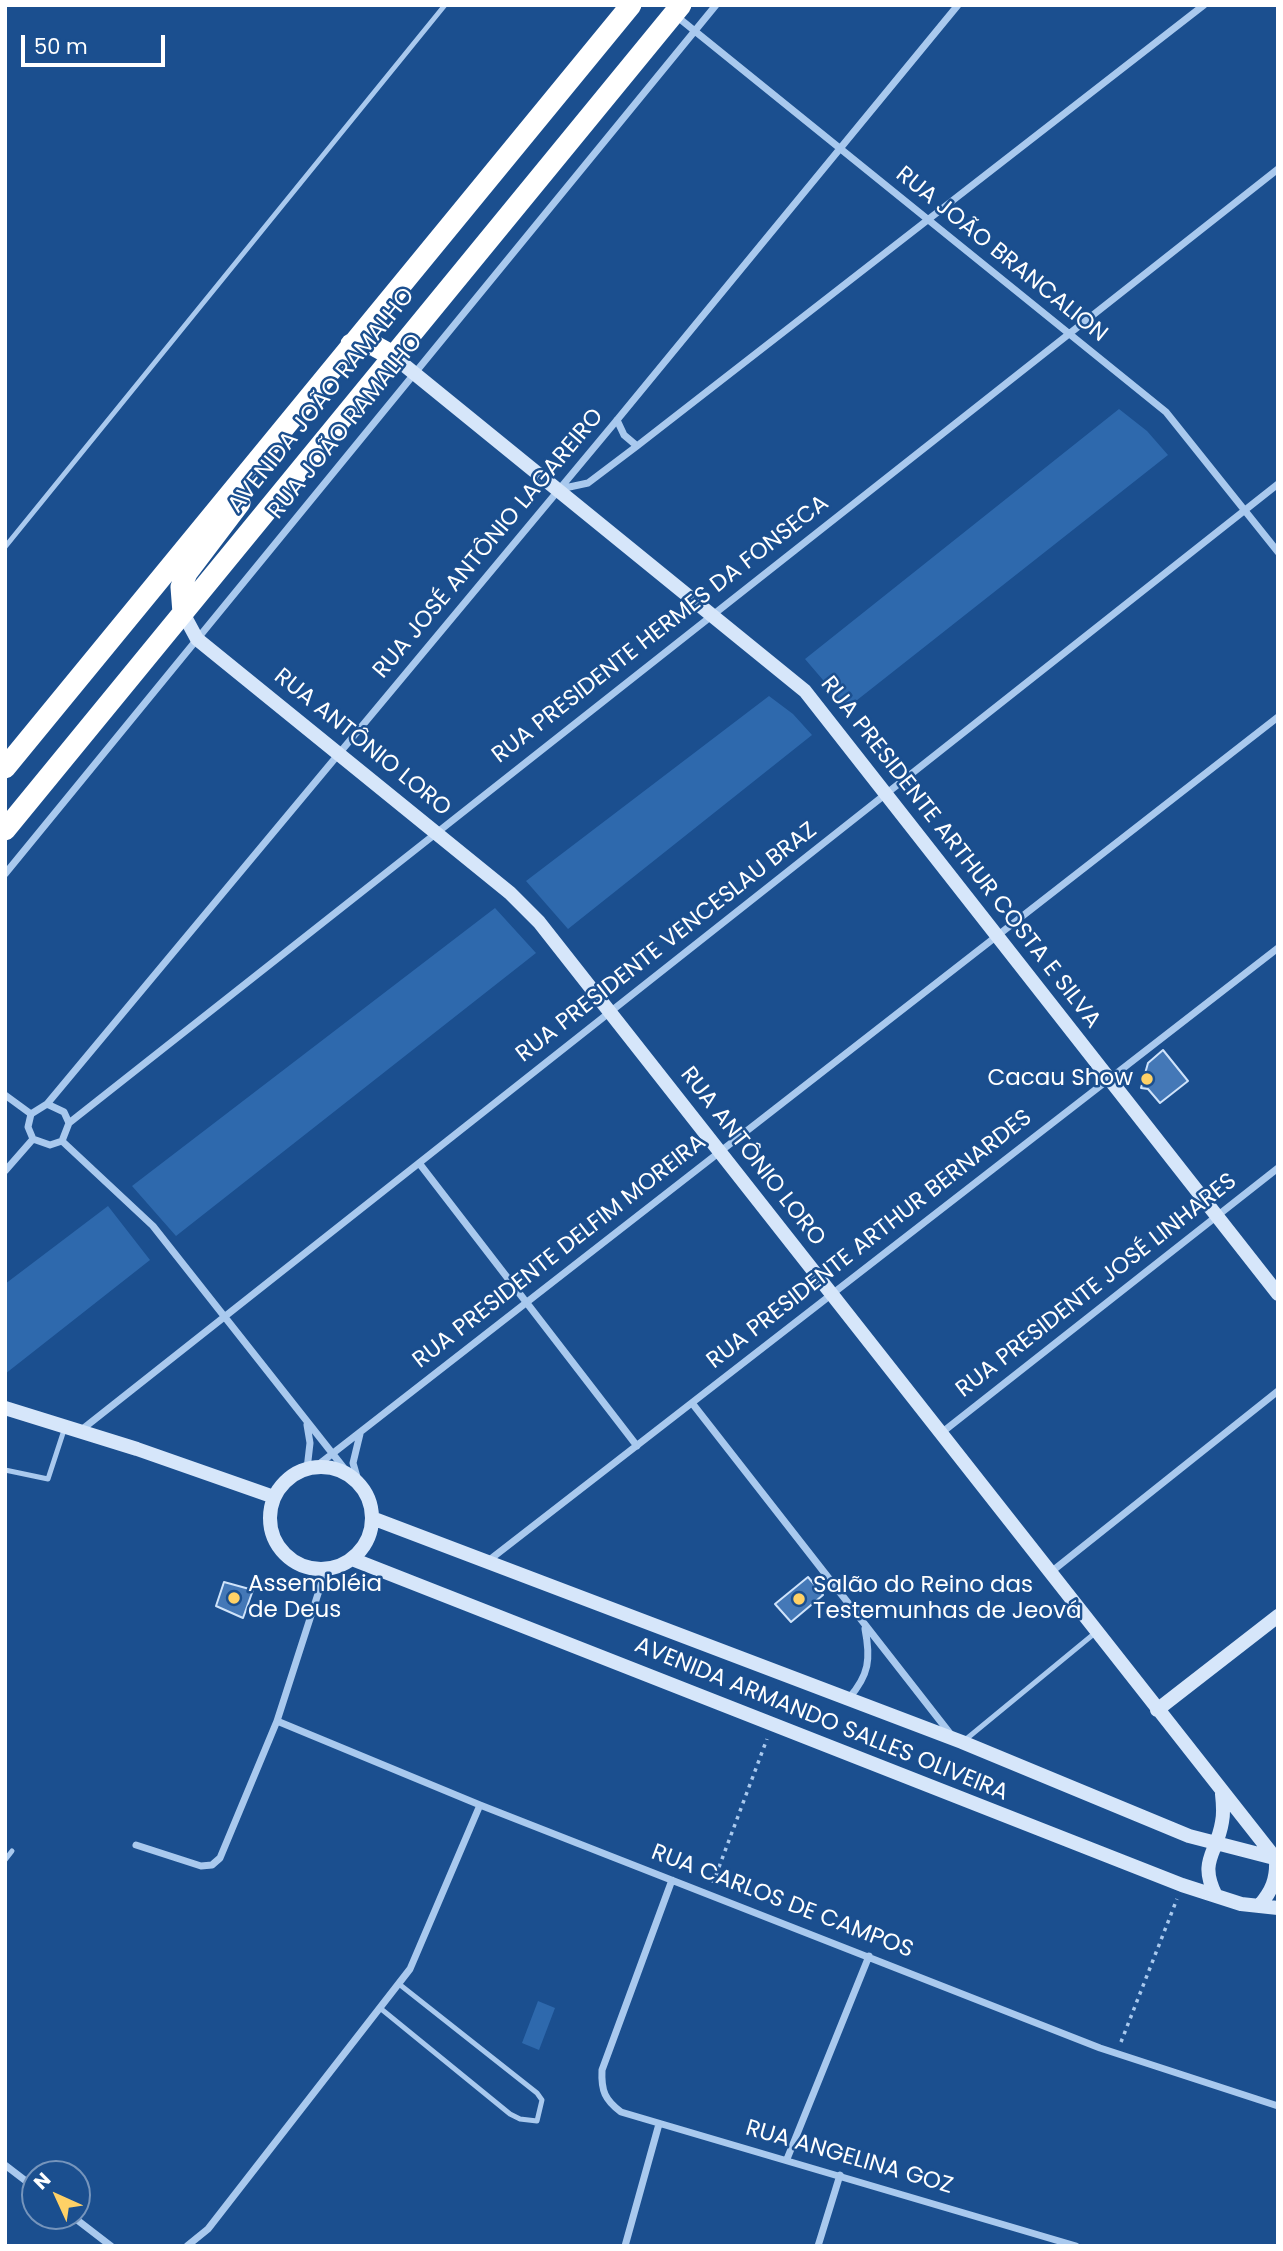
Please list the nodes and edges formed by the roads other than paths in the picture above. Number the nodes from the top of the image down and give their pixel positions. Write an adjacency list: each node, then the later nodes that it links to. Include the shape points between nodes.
1 (445, 5): 21 (lane)
2 (631, 5): 12 (highway, AVENIDA JOÃO RAMALHO)
3 (716, 5): 7 (street, RUA JOÃO RAMALHO)
4 (958, 5): 8 (street, RUA JOSÉ ANTÔNIO LAGAREIRO)
5 (1204, 5): 10 (street)
6 (677, 10): 7 (street, RUA JOÃO BRANCALION); 13 (highway, AVENIDA JOÃO RAMALHO)
7 (695, 31): 8 (street, RUA JOÃO BRANCALION); 14 (street, RUA JOÃO RAMALHO)
8 (839, 149): 10 (street, RUA JOÃO BRANCALION); 15 (street, RUA JOSÉ ANTÔNIO LAGAREIRO)
9 (1278, 169): 11 (street, RUA PRESIDENTE HERMES DA FONSECA)
10 (927, 221): 11 (street, RUA JOÃO BRANCALION); 17 (street)
11 (1067, 335): 20 (street, RUA JOÃO BRANCALION, via 1166,412); 24 (street, RUA PRESIDENTE HERMES DA FONSECA)
12 (351, 344): 13 (highway, via 373,345); 16 (highway, AVENIDA JOÃO RAMALHO)
13 (393, 356): 14 (street, RUA PRESIDENTE ARTHUR COSTA E SILVA); 23 (highway, AVENIDA JOÃO RAMALHO)
14 (415, 373): 19 (street, RUA PRESIDENTE ARTHUR COSTA E SILVA); 25 (street, RUA JOÃO RAMALHO)
15 (617, 420): 17 (street, via 624,435); 19 (street, RUA JOSÉ ANTÔNIO LAGAREIRO)
16 (285, 430): 23 (highway, via 226,524 187,573 181,587); 28 (highway, AVENIDA JOÃO RAMALHO)
17 (637, 446): 19 (street, via 588,483)
18 (1278, 484): 20 (street, RUA PRESIDENTE VENCESLAU BRAZ)
19 (558, 489): 24 (street, RUA PRESIDENTE ARTHUR COSTA E SILVA); 27 (street, RUA JOSÉ ANTÔNIO LAGAREIRO)
20 (1245, 510): 22 (street, RUA JOÃO BRANCALION); 29 (street, RUA PRESIDENTE VENCESLAU BRAZ)
21 (5, 547)
22 (1278, 552)
23 (183, 613): 25 (street, RUA ANTÔNIO LORO); 30 (highway, AVENIDA JOÃO RAMALHO)
24 (710, 616): 29 (street, RUA PRESIDENTE ARTHUR COSTA E SILVA, via 805,691); 31 (street, RUA PRESIDENTE HERMES DA FONSECA)
25 (197, 639): 27 (street, RUA ANTÔNIO LORO); 32 (street, RUA JOÃO RAMALHO)
26 (1278, 717): 33 (street, RUA PRESIDENTE DELFIM MOREIRA)
27 (339, 754): 31 (street, RUA ANTÔNIO LORO); 38 (street, RUA JOSÉ ANTÔNIO LAGAREIRO)
28 (5, 768)
29 (886, 793): 33 (street, RUA PRESIDENTE ARTHUR COSTA E SILVA); 35 (street, RUA PRESIDENTE VENCESLAU BRAZ)
30 (5, 830)
31 (436, 832): 35 (street, RUA ANTÔNIO LORO, via 524,905); 40 (street, RUA PRESIDENTE HERMES DA FONSECA)
32 (5, 874)
33 (997, 935): 36 (street, RUA PRESIDENTE ARTHUR COSTA E SILVA); 43 (street, RUA PRESIDENTE DELFIM MOREIRA)
34 (1278, 948): 36 (street, RUA PRESIDENTE ARTHUR BERNARDES)
35 (610, 1012): 43 (street, RUA ANTÔNIO LORO); 44 (street, RUA PRESIDENTE VENCESLAU BRAZ)
36 (1109, 1079): 47 (street, RUA PRESIDENTE ARTHUR COSTA E SILVA); 49 (street, RUA PRESIDENTE ARTHUR BERNARDES)
37 (5, 1095): 39 (street)
38 (47, 1104): 39 (street); 40 (street, via 64,1112)
39 (31, 1114): 41 (street, via 28,1127)
40 (69, 1123): 42 (street)
41 (33, 1139): 42 (street, via 50,1146); 46 (street)
42 (62, 1141): 51 (street, via 153,1226)
43 (719, 1152): 49 (street, RUA ANTÔNIO LORO); 50 (street, RUA PRESIDENTE DELFIM MOREIRA)
44 (419, 1163): 50 (street); 51 (street, RUA PRESIDENTE VENCESLAU BRAZ)
45 (1278, 1168): 47 (street, RUA PRESIDENTE JOSÉ LINHARES)
46 (5, 1171)
47 (1217, 1216): 48 (street, RUA PRESIDENTE ARTHUR COSTA E SILVA); 58 (street, RUA PRESIDENTE JOSÉ LINHARES)
48 (1278, 1294)
49 (831, 1295): 53 (street, RUA PRESIDENTE ARTHUR BERNARDES); 58 (street, RUA ANTÔNIO LORO)
50 (526, 1302): 57 (street, RUA PRESIDENTE DELFIM MOREIRA); 59 (street)
51 (224, 1317): 55 (street); 56 (street, RUA PRESIDENTE VENCESLAU BRAZ)
52 (1278, 1391): 69 (street)
53 (692, 1402): 59 (street, RUA PRESIDENTE ARTHUR BERNARDES); 71 (street)
54 (5, 1408): 56 (street)
55 (304, 1418): 60 (street); 61 (street)
56 (72, 1429): 62 (lane, via 48,1479); 64 (street)
57 (362, 1430): 60 (street, RUA PRESIDENTE DELFIM MOREIRA); 63 (street, via 354,1451)
58 (940, 1434): 69 (street, RUA ANTÔNIO LORO)
59 (637, 1446): 67 (street, RUA PRESIDENTE ARTHUR BERNARDES)
60 (332, 1453): 61 (street, RUA PRESIDENTE DELFIM MOREIRA); 63 (street)
61 (310, 1468): 63 (street, via 333,1469); 64 (street, via 288,1479)
62 (5, 1470)
63 (355, 1480): 65 (street, via 366,1494)
64 (274, 1497): 68 (street, via 269,1523 280,1551 305,1568)
65 (372, 1518): 66 (street, via 363,1548); 67 (street, AVENIDA ARMANDO SALLES OLIVEIRA)
66 (352, 1559): 68 (street); 85 (street, AVENIDA ARMANDO SALLES OLIVEIRA)
67 (485, 1563): 73 (street, AVENIDA ARMANDO SALLES OLIVEIRA)
68 (326, 1569): 75 (street)
69 (1049, 1573): 72 (street, RUA ANTÔNIO LORO)
70 (1274, 1622): 74 (street)
71 (864, 1625): 73 (street, via 869,1668); 76 (street)
72 (1096, 1633): 74 (street, RUA ANTÔNIO LORO); 76 (lane)
73 (847, 1699): 76 (street, AVENIDA ARMANDO SALLES OLIVEIRA)
74 (1157, 1710): 77 (street, RUA ANTÔNIO LORO)
75 (277, 1721): 78 (street, RUA CARLOS DE CAMPOS); 80 (street, via 220,1858 201,1866)
76 (959, 1741): 79 (street, AVENIDA ARMANDO SALLES OLIVEIRA)
77 (1222, 1794): 79 (street, via 1223,1821); 82 (street, RUA ANTÔNIO LORO)
78 (480, 1805): 84 (street, RUA CARLOS DE CAMPOS); 89 (street, via 421,1948)
79 (1213, 1844): 82 (street, AVENIDA ARMANDO SALLES OLIVEIRA); 85 (street, via 1207,1872)
80 (136, 1845)
81 (12, 1851): 83 (lane)
82 (1277, 1859): 86 (street, via 1272,1892)
83 (5, 1860)
84 (672, 1880): 88 (street, RUA CARLOS DE CAMPOS); 92 (street, RUA ANGELINA GOZ, via 602,2070 604,2097 611,2105)
85 (1216, 1896): 86 (street, AVENIDA ARMANDO SALLES OLIVEIRA)
86 (1259, 1906): 87 (street, AVENIDA ARMANDO SALLES OLIVEIRA)
87 (1278, 1908)
88 (869, 1956): 91 (street, RUA CARLOS DE CAMPOS, via 1117,2054); 93 (street)
89 (400, 1984): 90 (street); 90 (lane, via 537,2093 542,2100 537,2121 510,2114)
90 (380, 2008): 99 (street, via 208,2229)
91 (1276, 2105)
92 (659, 2124): 93 (street, RUA ANGELINA GOZ); 100 (street)
93 (787, 2159): 95 (street, RUA ANGELINA GOZ)
94 (5, 2165): 96 (street)
95 (840, 2175): 101 (street); 102 (street, RUA ANGELINA GOZ)
96 (21, 2177)
97 (90, 2230): 98 (street)
98 (111, 2246)
99 (187, 2246)
100 (625, 2246)
101 (818, 2246)
102 (1076, 2246)

